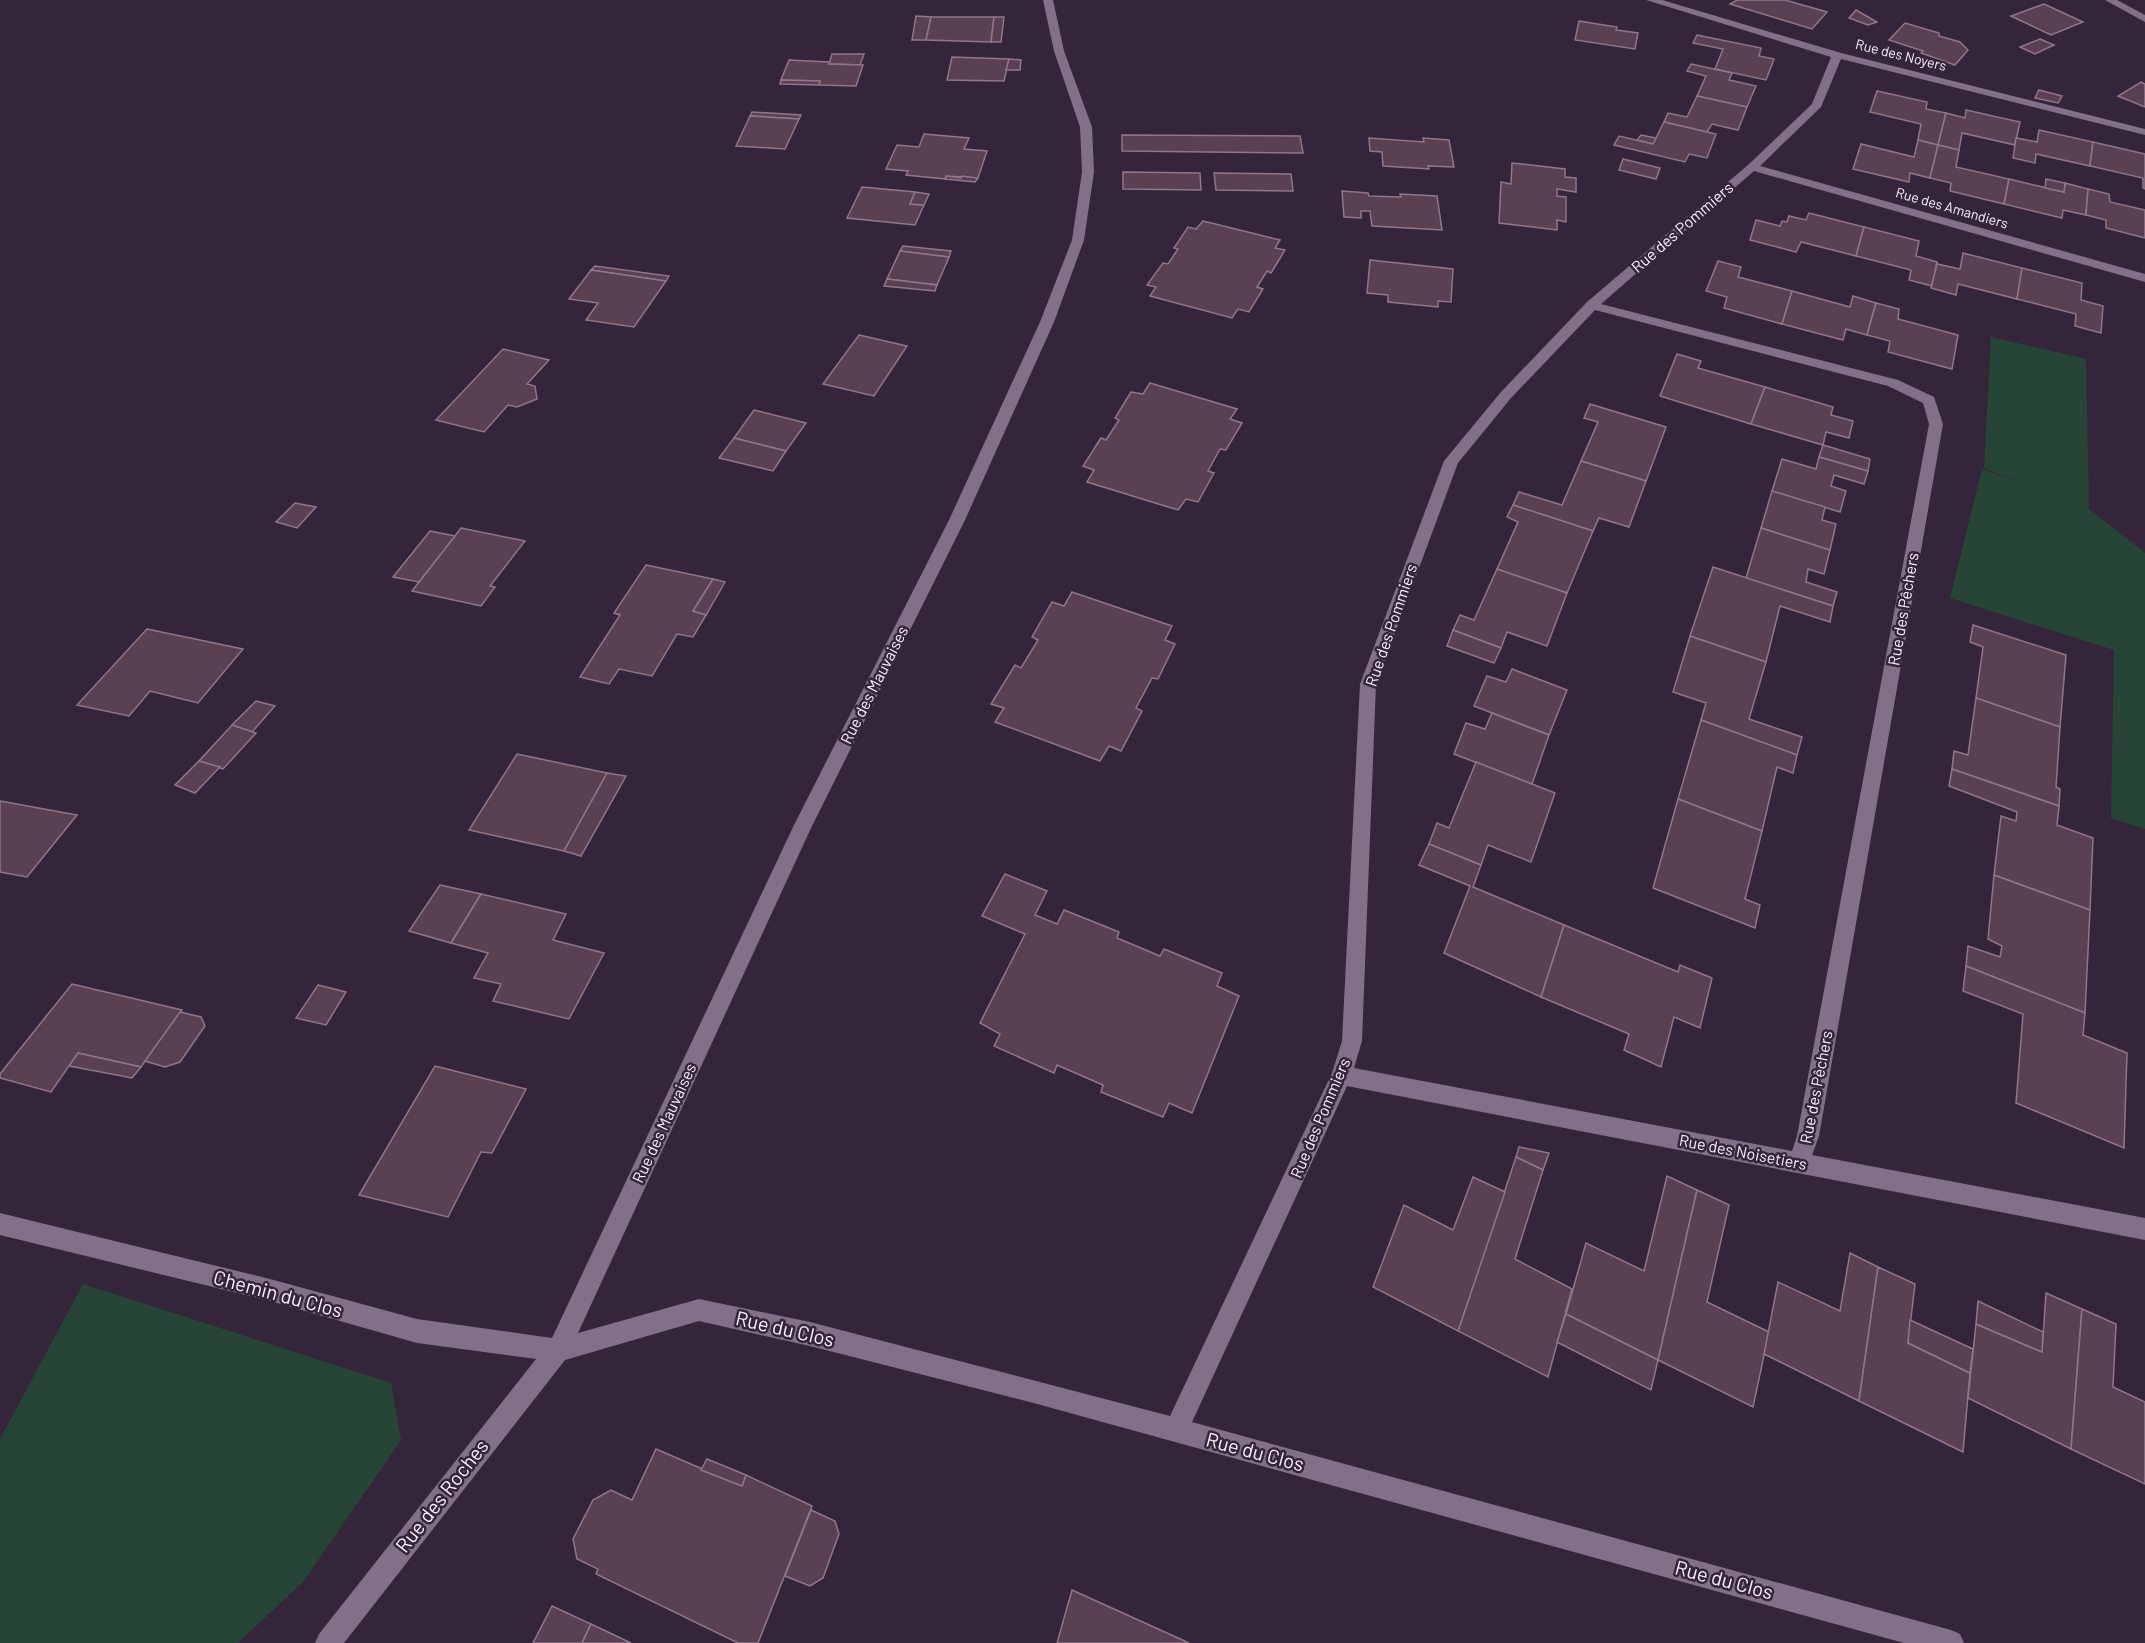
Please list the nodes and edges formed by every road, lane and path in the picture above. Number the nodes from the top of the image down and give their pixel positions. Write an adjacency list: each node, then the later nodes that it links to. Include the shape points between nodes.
1 (1048, 0): 14 (street, Rue des Mauvaises, via 1059,51 1086,127 1089,172 1078,240 1047,322 957,520 803,825)
2 (1651, 0): 5 (street, Rue des Noyers)
3 (2110, 0): 4 (street)
4 (2145, 19)
5 (1837, 55): 6 (street, Rue des Noyers); 7 (street, Rue des Pommiers, via 1817,105)
6 (2145, 132)
7 (1752, 167): 8 (street, Rue des Amandiers); 9 (street, Rue des Pommiers)
8 (2145, 278)
9 (1592, 305): 10 (street, Rue des Pommiers, via 1506,395 1451,461 1368,684 1352,1041); 11 (street, Rue des Pêchers, via 1893,383 1929,400 1936,424 1808,1136)
10 (1342, 1075): 11 (street, Rue des Noisetiers); 15 (street, Rue des Pommiers)
11 (1799, 1162): 13 (street, Rue des Noisetiers)
12 (0, 1224): 14 (street, Chemin du Clos, via 417,1331)
13 (2145, 1229)
14 (558, 1350): 15 (street, Rue du Clos, via 699,1310 810,1334); 16 (street, Rue des Roches)
15 (1176, 1430): 17 (street, Rue du Clos)
16 (328, 1643)
17 (1951, 1643)

